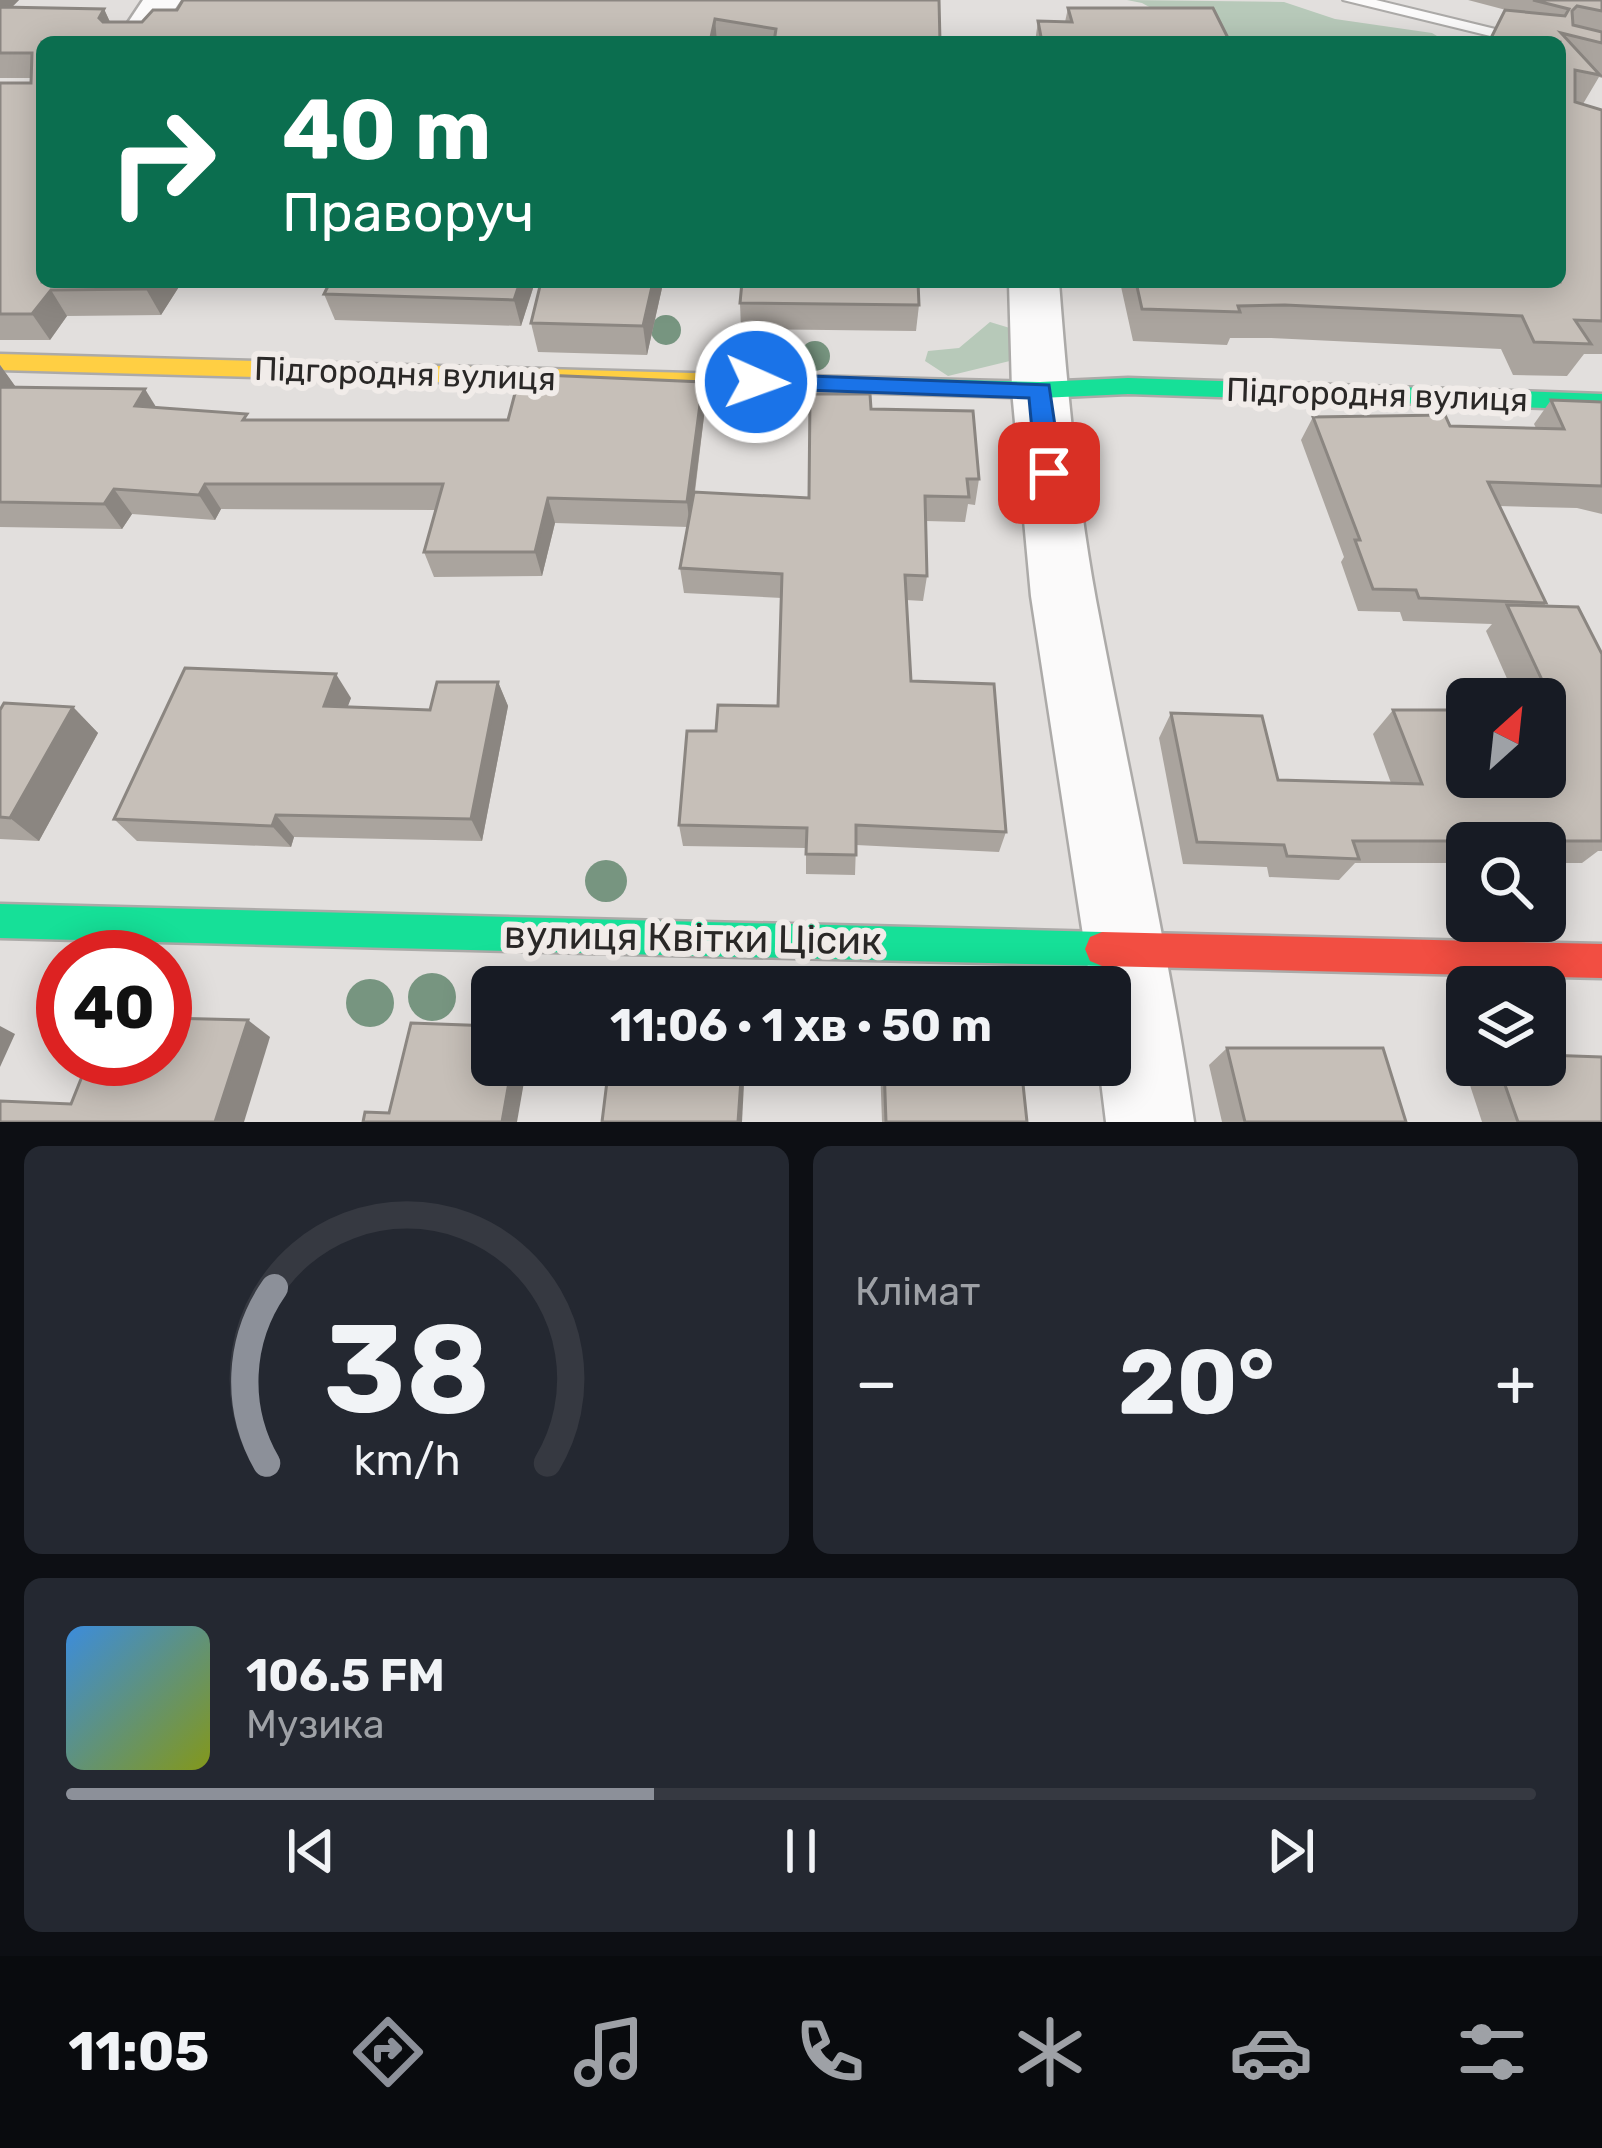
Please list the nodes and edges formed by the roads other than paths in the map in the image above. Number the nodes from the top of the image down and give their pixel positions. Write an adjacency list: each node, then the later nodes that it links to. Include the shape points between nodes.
1 (161, 0): 3 (street)
2 (1352, 0): 4 (lane)
3 (138, 36)
4 (1513, 36)
5 (1034, 288): 7 (street)
6 (0, 362): 7 (street, Підгородня вулиця)
7 (1040, 391): 8 (street, Підгородня вулиця, via 1128,386); 10 (street, via 1063,596)
8 (1602, 402)
9 (0, 921): 10 (street, вулиця Квітки Цісик)
10 (1127, 946): 11 (street, вулиця Квітки Цісик); 12 (street)
11 (1602, 961)
12 (1150, 1122)

